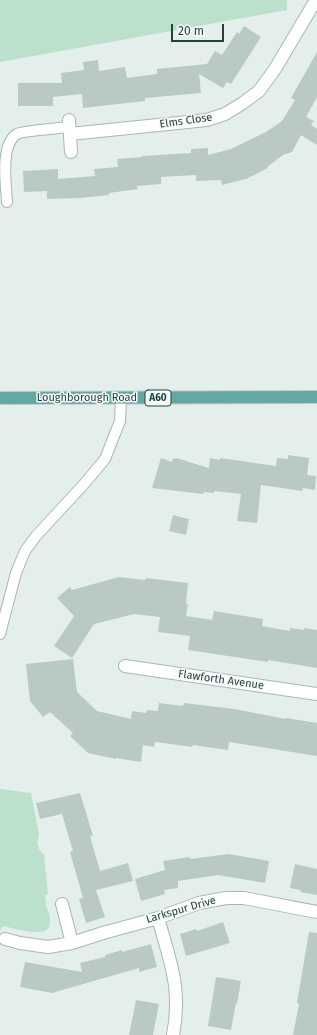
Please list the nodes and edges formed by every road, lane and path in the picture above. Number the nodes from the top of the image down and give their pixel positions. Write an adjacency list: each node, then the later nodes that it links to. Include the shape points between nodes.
1 (316, 0): 2 (street, Elms Close, via 259,91 225,114 207,120)
2 (70, 127): 3 (street); 4 (lane, via 18,133 11,140 5,159)
3 (71, 152)
4 (6, 202)
5 (317, 397): 7 (main road, Loughborough Road / A60)
6 (0, 398): 7 (main road, Loughborough Road / A60)
7 (121, 398): 8 (lane, via 120,421 105,459 25,551 16,573)
8 (0, 634)
9 (125, 666): 10 (street, Flawforth Avenue)
10 (317, 694)
11 (62, 904): 15 (street)
12 (317, 912): 13 (street, Larkspur Drive, via 244,898 226,898 199,903)
13 (158, 918): 15 (street, Larkspur Drive); 16 (street, via 173,968 177,993 177,1017)
14 (5, 938): 15 (street, Larkspur Drive, via 48,947)
15 (72, 944)
16 (173, 1035)

